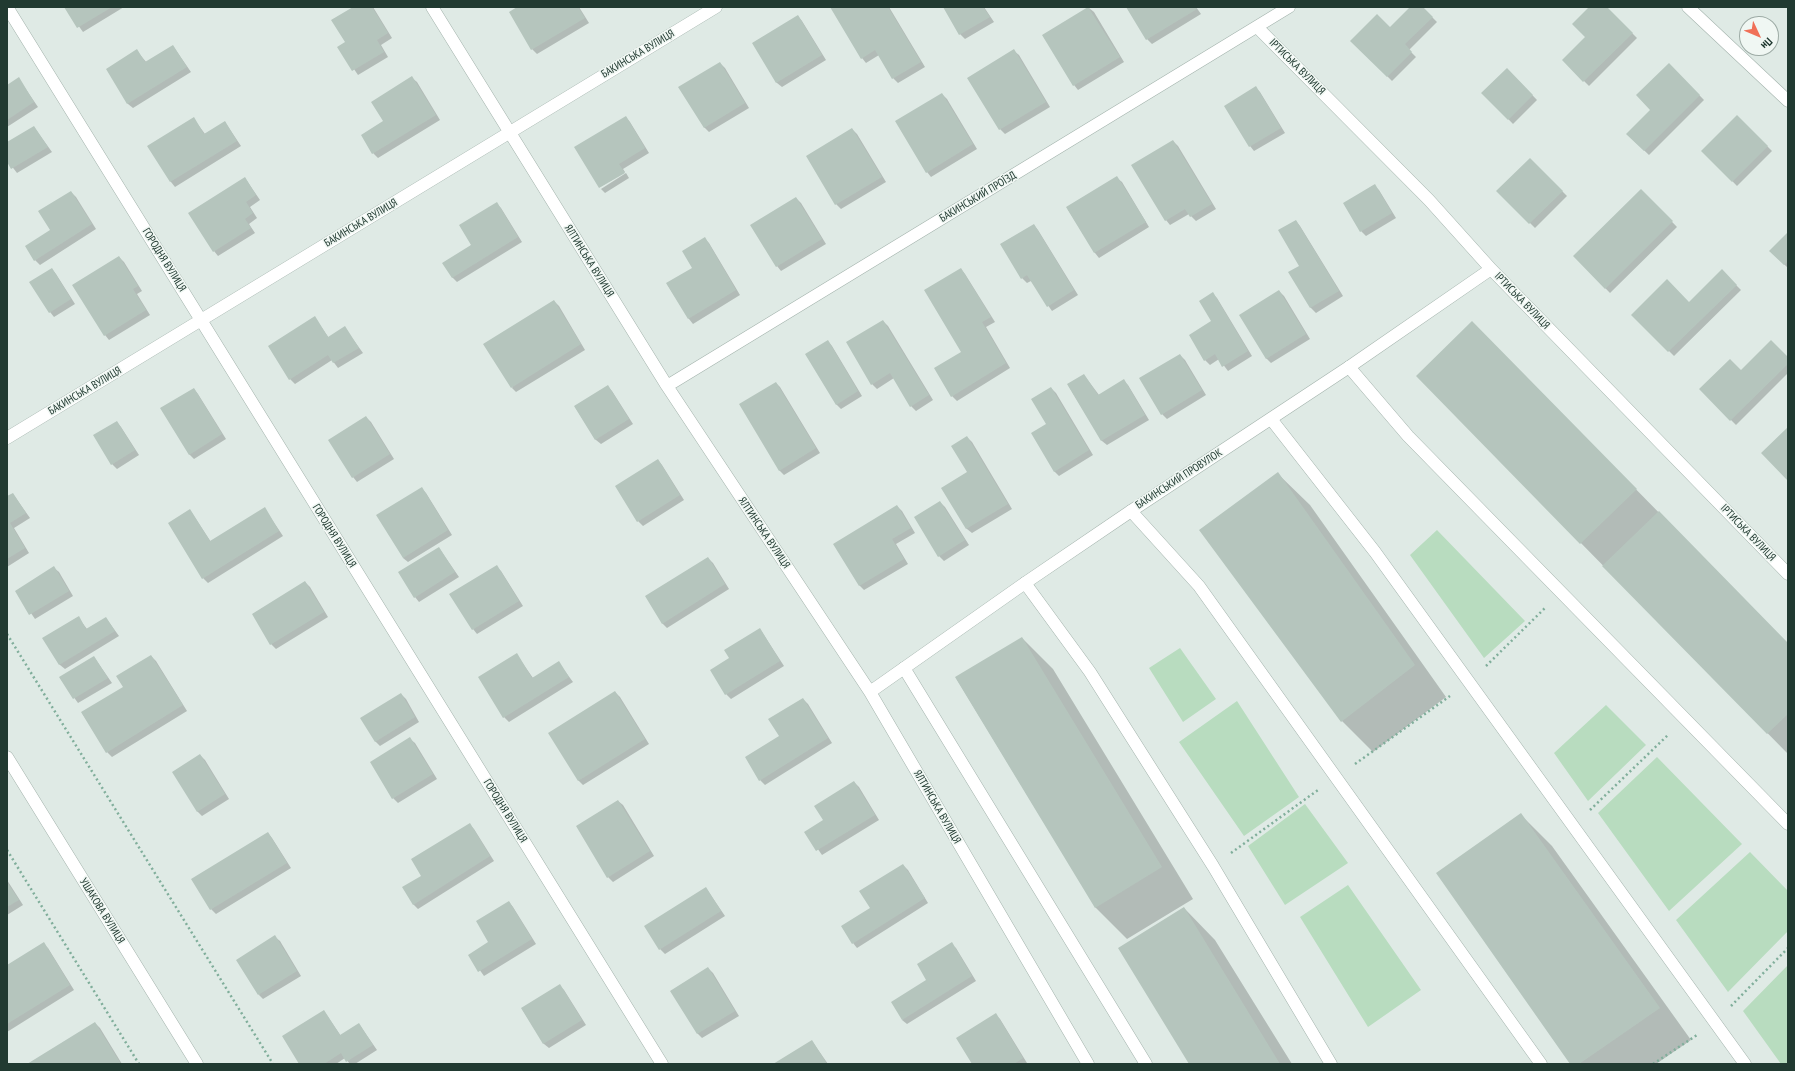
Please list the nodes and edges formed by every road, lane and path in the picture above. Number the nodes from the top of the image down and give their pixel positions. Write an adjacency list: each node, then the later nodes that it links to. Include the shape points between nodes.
1 (7, 7): 10 (street, ГОРОДНЯ ВУЛИЦЯ)
2 (432, 7): 8 (street, ЯЛТИНСЬКА ВУЛИЦЯ)
3 (716, 7): 8 (street, БАКИНСЬКА ВУЛИЦЯ)
4 (1289, 7): 6 (street, БАКИНСЬКИЙ ПРОЇЗД)
5 (1688, 7): 7 (street)
6 (1257, 26): 9 (street, ІРТИСЬКА ВУЛИЦЯ, via 1429,200); 12 (street, БАКИНСЬКИЙ ПРОЇЗД)
7 (1788, 101)
8 (510, 133): 10 (street, БАКИНСЬКА ВУЛИЦЯ); 12 (street, ЯЛТИНСЬКА ВУЛИЦЯ)
9 (1491, 269): 11 (street, БАКИНСЬКИЙ ПРОВУЛОК); 16 (street, ІРТИСЬКА ВУЛИЦЯ)
10 (201, 320): 14 (street, БАКИНСЬКА ВУЛИЦЯ); 33 (street, ГОРОДНЯ ВУЛИЦЯ)
11 (1349, 367): 13 (street, БАКИНСЬКИЙ ПРОВУЛОК); 18 (street, via 1408,436)
12 (667, 386): 22 (street, ЯЛТИНСЬКА ВУЛИЦЯ)
13 (1271, 419): 15 (street, БАКИНСЬКИЙ ПРОВУЛОК); 21 (street, via 1375,552)
14 (7, 438)
15 (1131, 510): 17 (street, БАКИНСЬКИЙ ПРОВУЛОК); 37 (street, via 1199,586)
16 (1788, 574)
17 (1025, 583): 20 (street, БАКИНСЬКИЙ ПРОВУЛОК); 36 (street, via 1094,679 1213,866)
18 (1561, 592): 21 (path); 23 (street)
19 (7, 634): 32 (path)
20 (904, 668): 22 (street, БАКИНСЬКИЙ ПРОВУЛОК); 35 (street)
21 (1470, 681): 26 (street)
22 (870, 692): 34 (street, ЯЛТИНСЬКА ВУЛИЦЯ)
23 (1685, 718): 25 (street); 26 (path)
24 (7, 757): 31 (street, УШАКОВА ВУЛИЦЯ)
25 (1788, 824)
26 (1574, 826): 29 (street)
27 (7, 850): 30 (path)
28 (1788, 948): 29 (path)
29 (1715, 1022): 38 (path); 39 (street)
30 (139, 1064)
31 (197, 1064)
32 (273, 1064)
33 (662, 1064)
34 (1088, 1064)
35 (1146, 1064)
36 (1331, 1064)
37 (1541, 1064)
38 (1653, 1064)
39 (1745, 1064)

